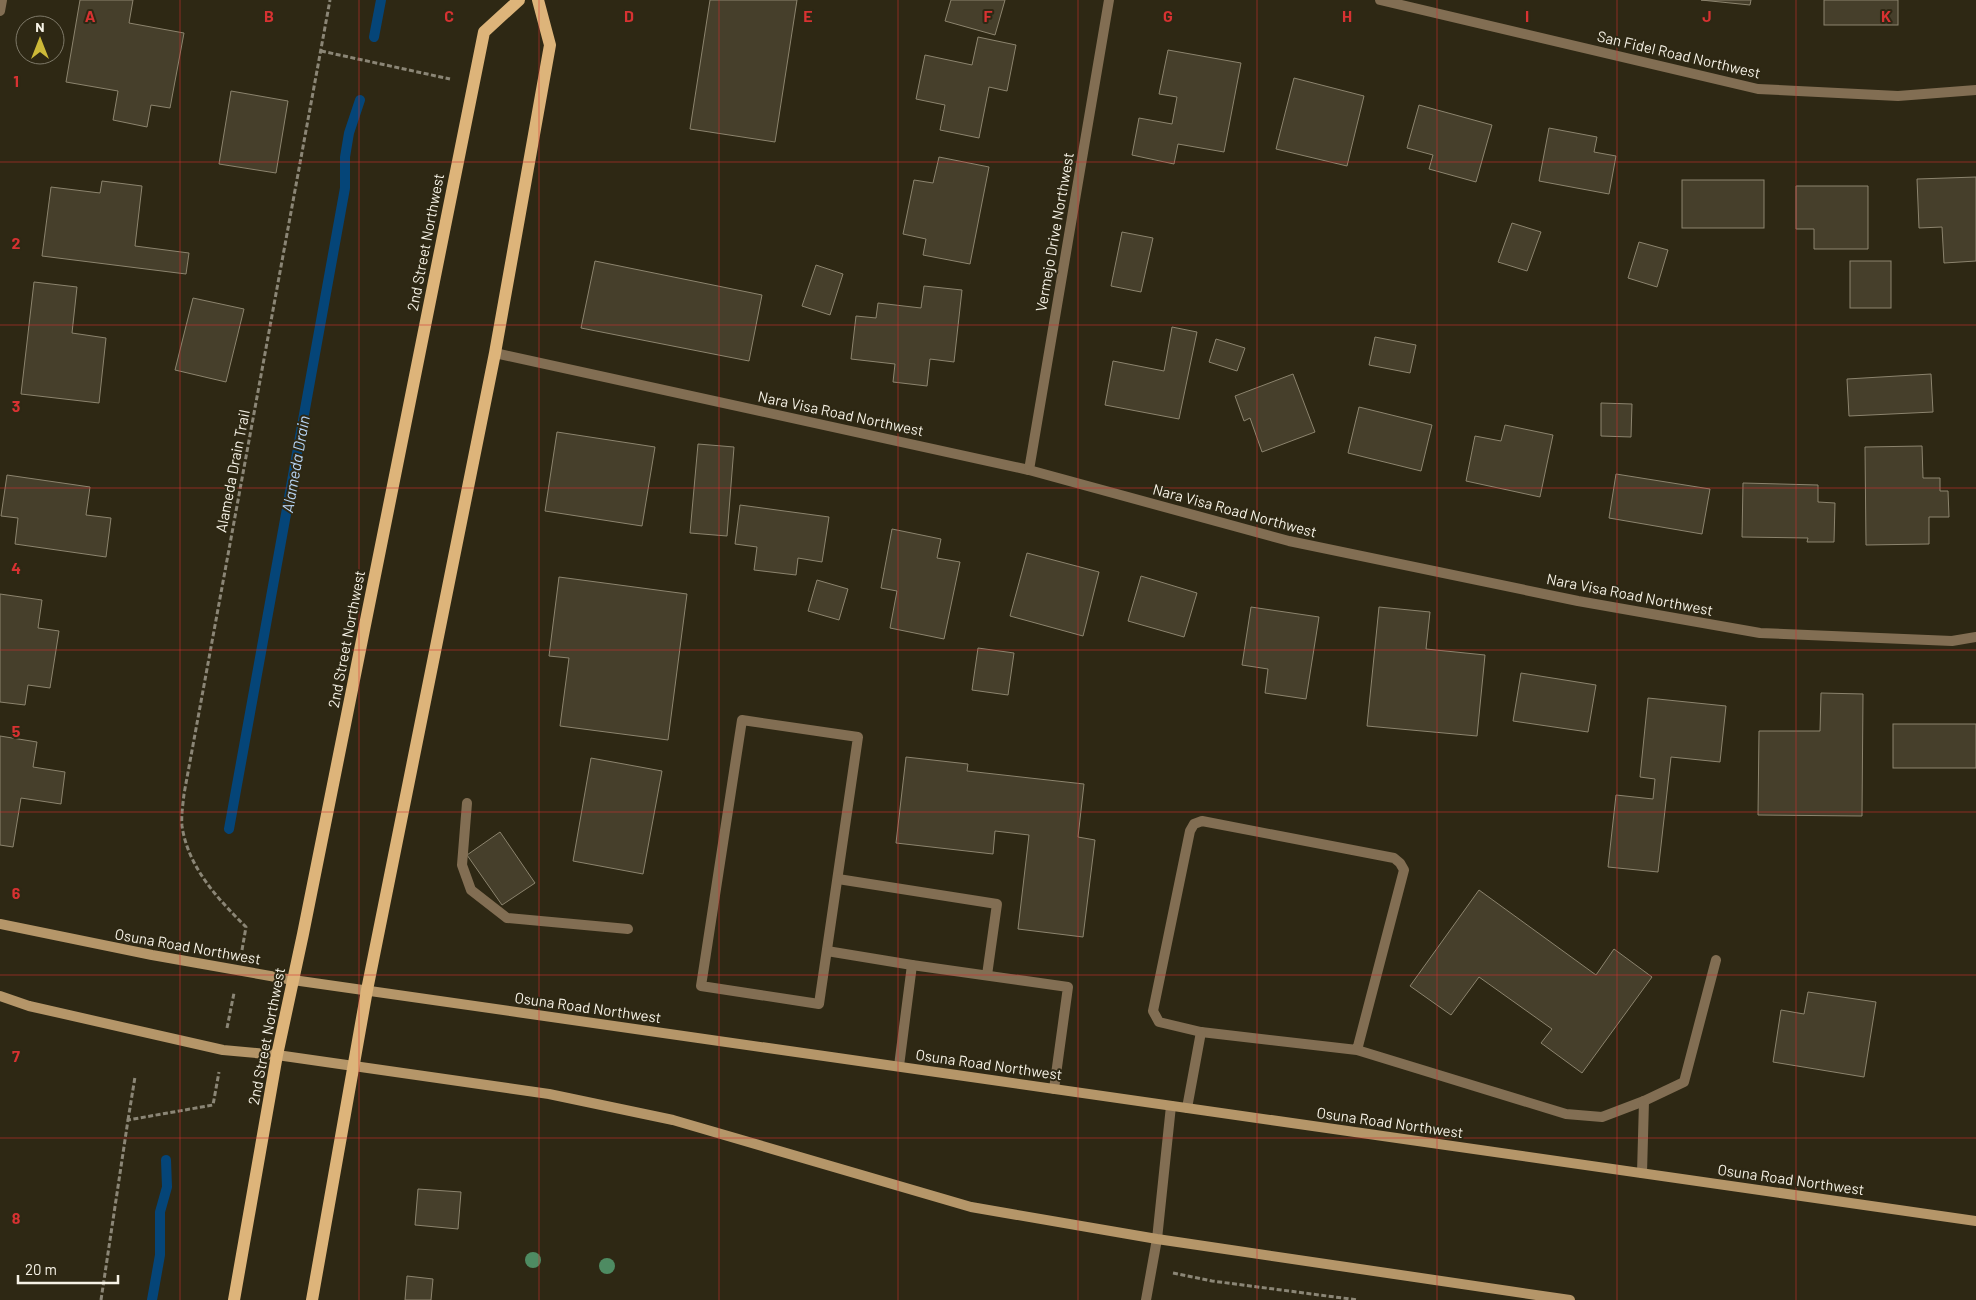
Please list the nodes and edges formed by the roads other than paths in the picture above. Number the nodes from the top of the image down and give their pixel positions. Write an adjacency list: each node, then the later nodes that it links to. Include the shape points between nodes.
1 (2, 0): 6 (street)
2 (519, 0): 19 (main road, 2nd Street Northwest, via 484,32)
3 (538, 0): 8 (main road, via 550,45)
4 (1109, 0): 9 (street, Vermejo Drive Northwest)
5 (1380, 0): 7 (street, San Fidel Road Northwest, via 1758,89 1898,96)
6 (0, 11)
7 (1976, 90)
8 (495, 353): 9 (street, Nara Visa Road Northwest); 20 (main road)
9 (1029, 470): 10 (street, Nara Visa Road Northwest, via 1289,541 1578,601 1750,632 1952,641)
10 (1976, 637)
11 (467, 803): 14 (street, via 462,865 471,890 507,918)
12 (838, 879): 15 (street); 15 (street, via 858,737 742,720 701,986 819,1004); 18 (street, via 997,904)
13 (0, 924): 19 (main road, Osuna Road Northwest)
14 (628, 929)
15 (827, 951): 17 (street)
16 (1716, 960): 28 (street, via 1684,1082)
17 (912, 965): 18 (street); 26 (street)
18 (987, 975): 27 (street, via 1068,987)
19 (294, 980): 20 (main road, Osuna Road Northwest); 24 (main road, 2nd Street Northwest)
20 (366, 990): 25 (main road); 26 (main road, Osuna Road Northwest)
21 (0, 996): 24 (main road, via 29,1006 223,1050)
22 (1202, 1032): 23 (street); 23 (street, via 1159,1022 1153,1011 1190,831 1194,824 1202,821 1394,858 1400,863 1404,870); 30 (street)
23 (1357, 1050): 28 (street, via 1566,1114 1602,1117)
24 (277, 1055): 25 (main road); 34 (main road, 2nd Street Northwest)
25 (353, 1066): 33 (main road, via 549,1094 672,1120 971,1207); 35 (main road)
26 (899, 1066): 27 (main road, Osuna Road Northwest)
27 (1054, 1089): 29 (main road, Osuna Road Northwest)
28 (1644, 1101): 31 (street)
29 (1171, 1106): 30 (main road, Osuna Road Northwest); 33 (street)
30 (1186, 1108): 31 (main road, Osuna Road Northwest)
31 (1642, 1173): 32 (main road, Osuna Road Northwest)
32 (1976, 1221)
33 (1158, 1239): 36 (street); 37 (main road)
34 (234, 1300)
35 (312, 1300)
36 (1146, 1300)
37 (1570, 1300)

